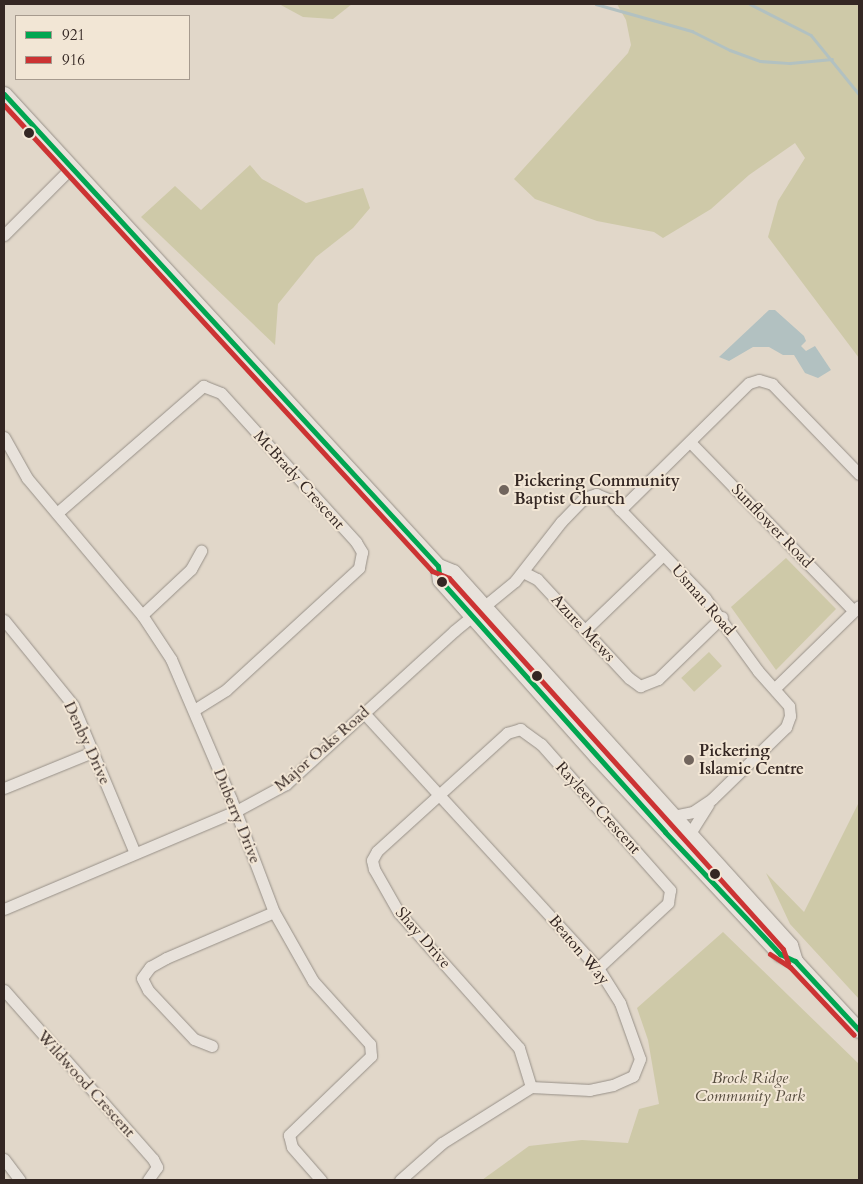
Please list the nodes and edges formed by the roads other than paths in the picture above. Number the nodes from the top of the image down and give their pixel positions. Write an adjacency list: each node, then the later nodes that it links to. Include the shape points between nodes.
1 (4, 94): 2 (main road)
2 (71, 168): 3 (street); 11 (main road)
3 (4, 235)
4 (4, 437): 8 (street, Duberry Drive, via 27,478)
5 (690, 442): 6 (street, via 749,383 765,380); 7 (street); 14 (street, Sunflower Road)
6 (859, 474)
7 (620, 510): 10 (street, Usman Road); 12 (street, Usman Road, via 601,494 584,498)
8 (57, 513): 15 (street, Duberry Drive); 21 (street, McBrady Crescent, via 203,386 221,393 356,542 362,552 359,568 226,690)
9 (201, 552): 15 (street, via 191,569)
10 (663, 555): 17 (street, Usman Road); 19 (street)
11 (438, 566): 13 (main road, via 453,572); 16 (main road, via 440,580)
12 (523, 572): 13 (street, Major Oaks Road); 19 (street, Azure Mews, via 537,579)
13 (485, 607): 16 (street, Major Oaks Road); 28 (main road)
14 (857, 608): 20 (street)
15 (142, 615): 21 (street, Duberry Drive, via 171,659)
16 (472, 616): 22 (street, Major Oaks Road); 29 (main road)
17 (722, 617): 19 (street, Azure Mews, via 658,679 640,686); 20 (street, Usman Road, via 754,666)
18 (4, 620): 23 (street, Denby Drive, via 72,705)
19 (585, 630)
20 (774, 688): 26 (street, Usman Road, via 789,706 789,722)
21 (194, 710): 27 (street, Duberry Drive)
22 (364, 713): 25 (street, Beaton Way); 27 (street, Major Oaks Road, via 286,784)
23 (92, 752): 24 (street); 31 (street, Denby Drive)
24 (4, 788)
25 (439, 796): 35 (street, Beaton Way); 35 (street, Rayleen Crescent, via 507,733 520,729 541,744 670,890 668,904); 39 (street, Shay Drive, via 377,850 372,860 374,869 399,913 514,1040)
26 (712, 800): 28 (street, Usman Road, via 694,812); 30 (street, Usman Road)
27 (236, 811): 31 (street, Major Oaks Road); 33 (street, Duberry Drive)
28 (673, 816): 30 (main road)
29 (665, 832): 30 (main road); 34 (main road, via 780,954)
30 (689, 835): 34 (main road, via 790,945)
31 (135, 853): 32 (street, Major Oaks Road)
32 (4, 909)
33 (274, 912): 38 (street, via 166,958 150,967 142,978 148,990 194,1039); 43 (street, Duberry Drive, via 313,981 370,1044 372,1056 289,1135 292,1147)
34 (795, 961): 37 (main road)
35 (598, 968): 39 (street, Beaton Way, via 620,1004 640,1058 633,1076 590,1090)
36 (4, 990): 42 (street, Wildwood Crescent, via 153,1159 157,1167)
37 (859, 1030)
38 (212, 1046)
39 (531, 1087): 44 (street, via 442,1143)
40 (4, 1159): 41 (street)
41 (20, 1180)
42 (148, 1180)
43 (321, 1180)
44 (400, 1180)

